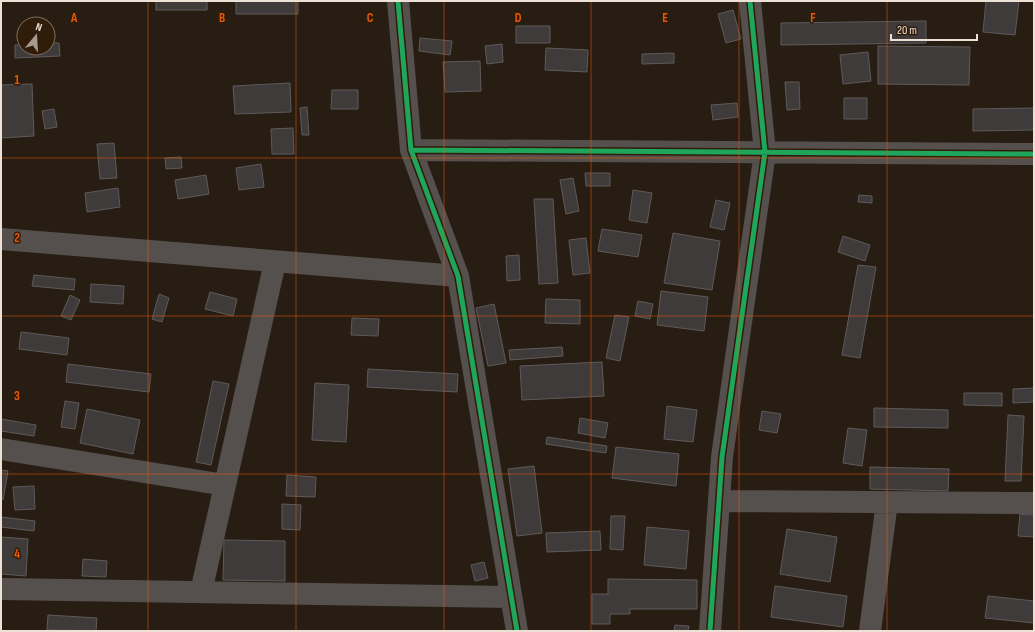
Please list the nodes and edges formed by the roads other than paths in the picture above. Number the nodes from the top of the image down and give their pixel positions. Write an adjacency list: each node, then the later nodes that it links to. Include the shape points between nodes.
1 (398, 1): 3 (street)
2 (750, 1): 4 (street)
3 (411, 150): 4 (street); 8 (street)
4 (765, 152): 5 (street); 11 (street, via 722,457)
5 (1034, 154)
6 (1, 239): 7 (street)
7 (275, 262): 8 (street); 10 (street)
8 (458, 276): 16 (street)
9 (1, 449): 10 (street)
10 (225, 485): 15 (street)
11 (719, 501): 12 (street); 18 (street)
12 (887, 502): 13 (street); 19 (street)
13 (1034, 503)
14 (1, 589): 15 (street)
15 (201, 592): 16 (street)
16 (511, 597): 17 (street)
17 (517, 631)
18 (710, 631)
19 (870, 631)

